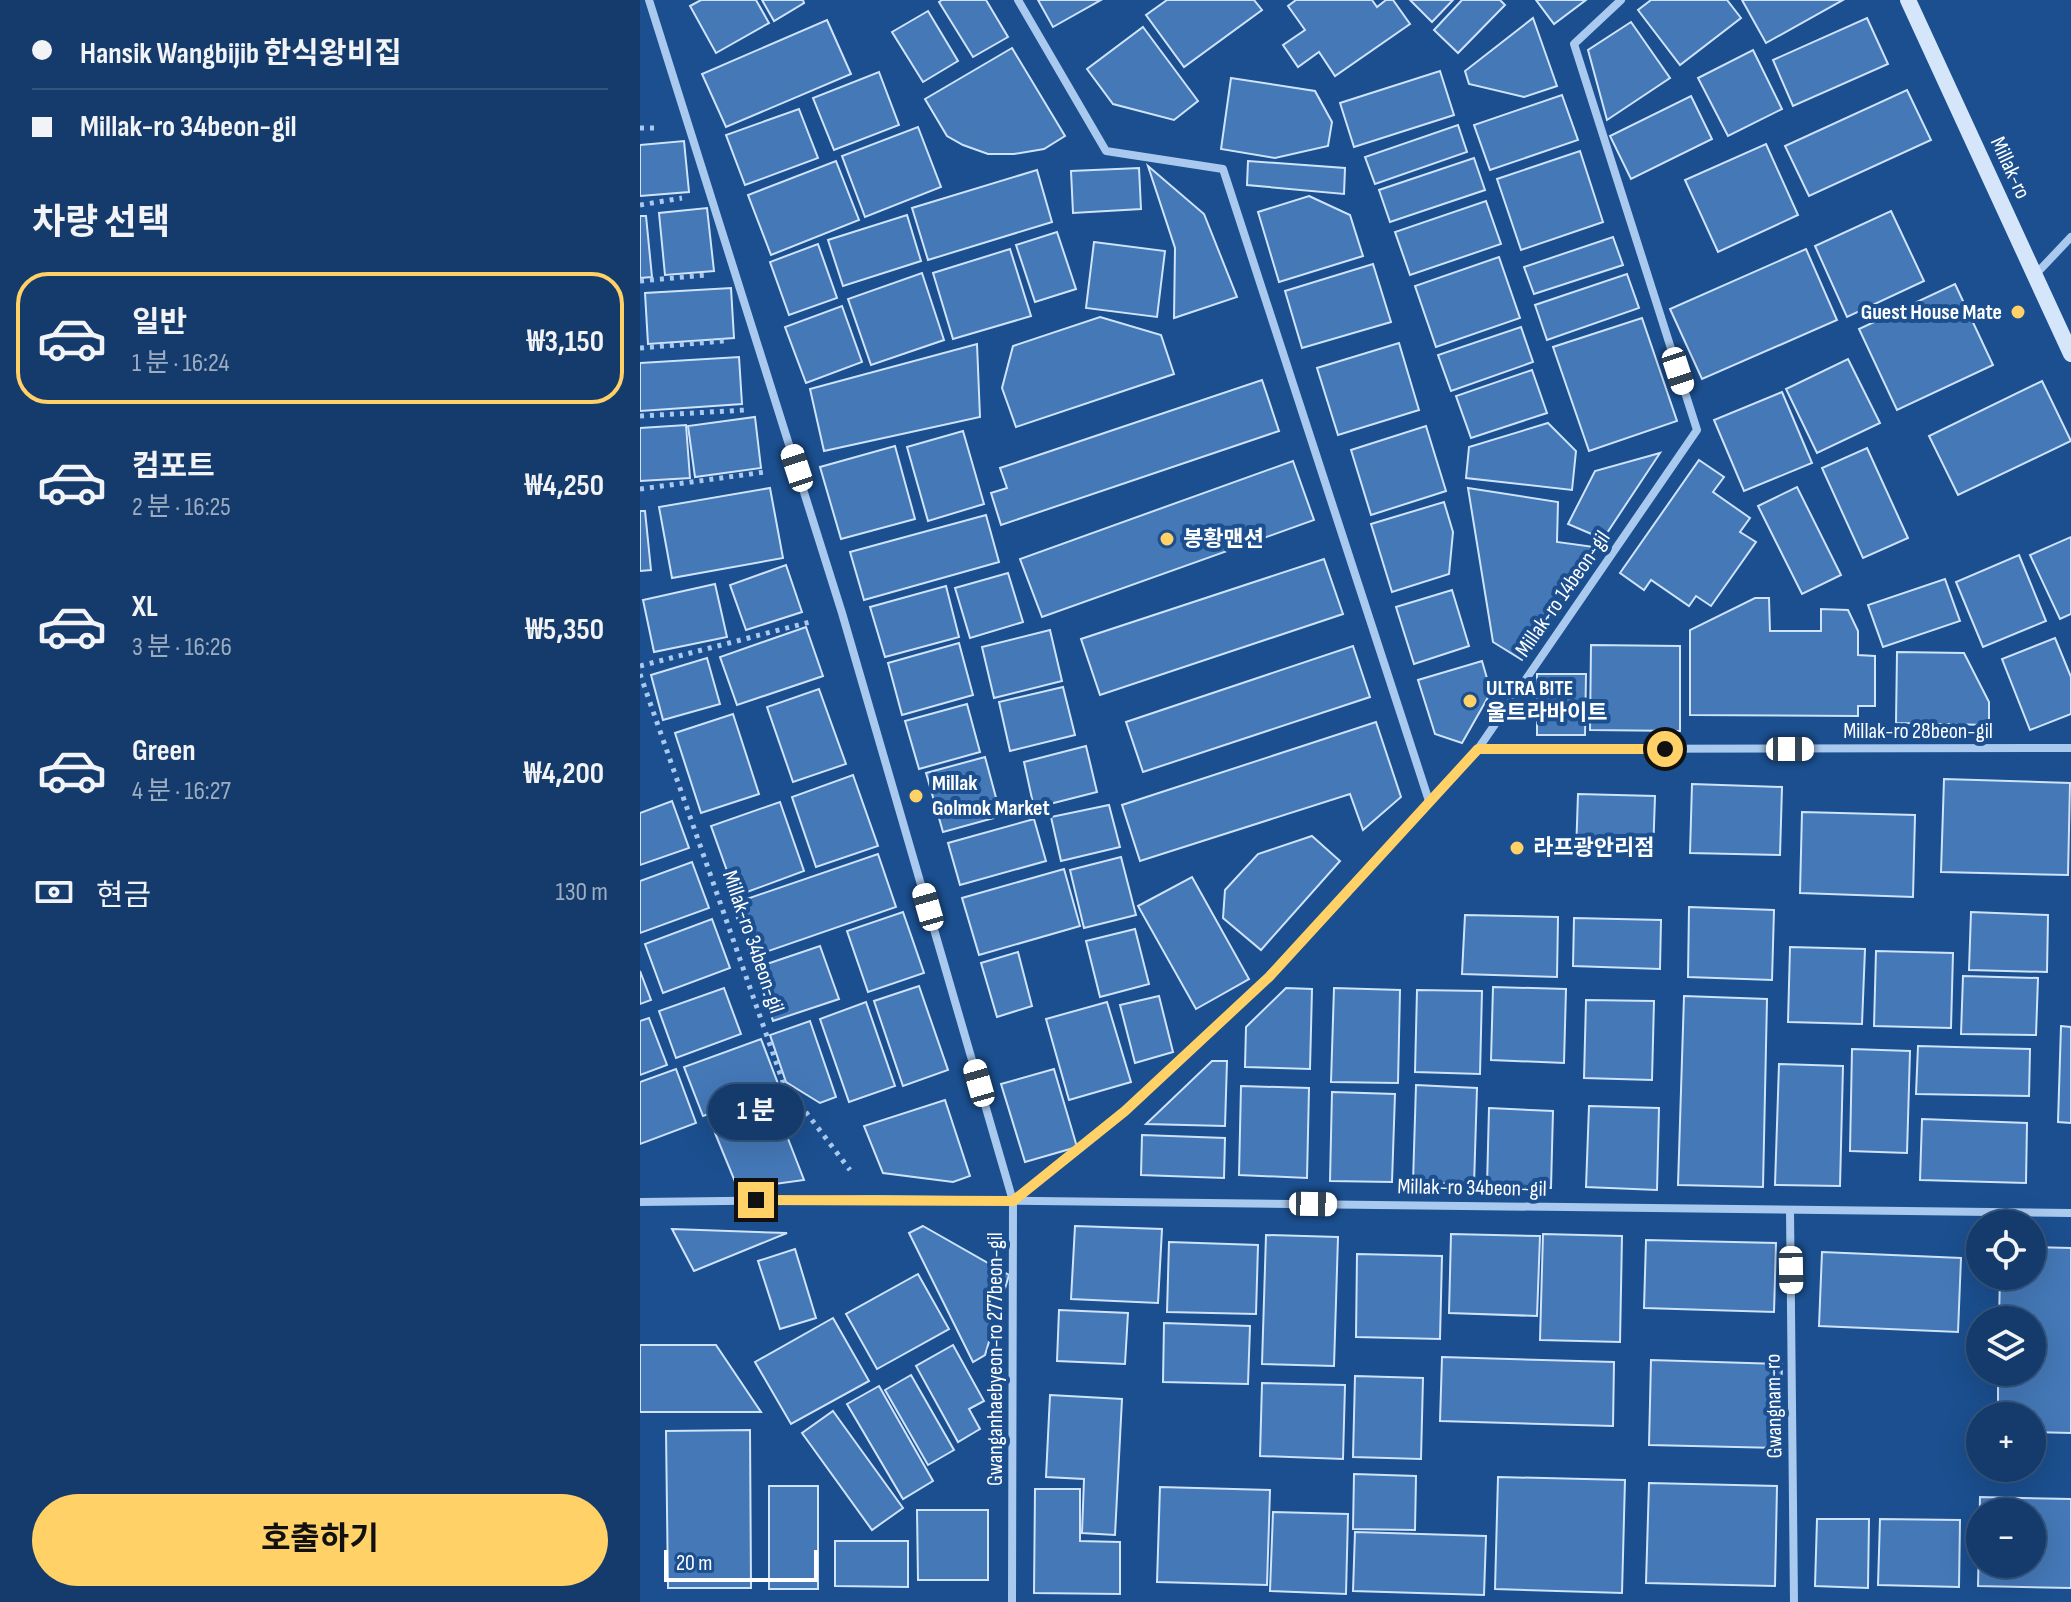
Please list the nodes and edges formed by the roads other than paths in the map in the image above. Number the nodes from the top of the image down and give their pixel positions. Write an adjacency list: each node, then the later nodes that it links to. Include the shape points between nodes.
1 (649, 0): 11 (street, Gwanganhaebyeon-ro 277beon-gil, via 842,613)
2 (1018, 0): 10 (street, via 1106,151 1223,169)
3 (1621, 0): 9 (street, Millak-ro 14beon-gil, via 1574,44 1697,430)
4 (1908, 0): 6 (street, Millak-ro)
5 (2071, 237): 6 (street)
6 (2035, 275): 7 (street, Millak-ro)
7 (2071, 354)
8 (2071, 748): 9 (street, Millak-ro 28beon-gil)
9 (1478, 749): 10 (street, Millak-ro 14beon-gil)
10 (1429, 801): 11 (street, Millak-ro 14beon-gil, via 1269,977 1125,1111)
11 (1013, 1201): 12 (street, Millak-ro 34beon-gil); 13 (street, Millak-ro 34beon-gil); 15 (street, Gwanganhaebyeon-ro 277beon-gil)
12 (640, 1202)
13 (1790, 1210): 14 (street, Millak-ro 34beon-gil); 16 (street, Gwangnam-ro)
14 (2071, 1213)
15 (1012, 1602)
16 (1794, 1602)

